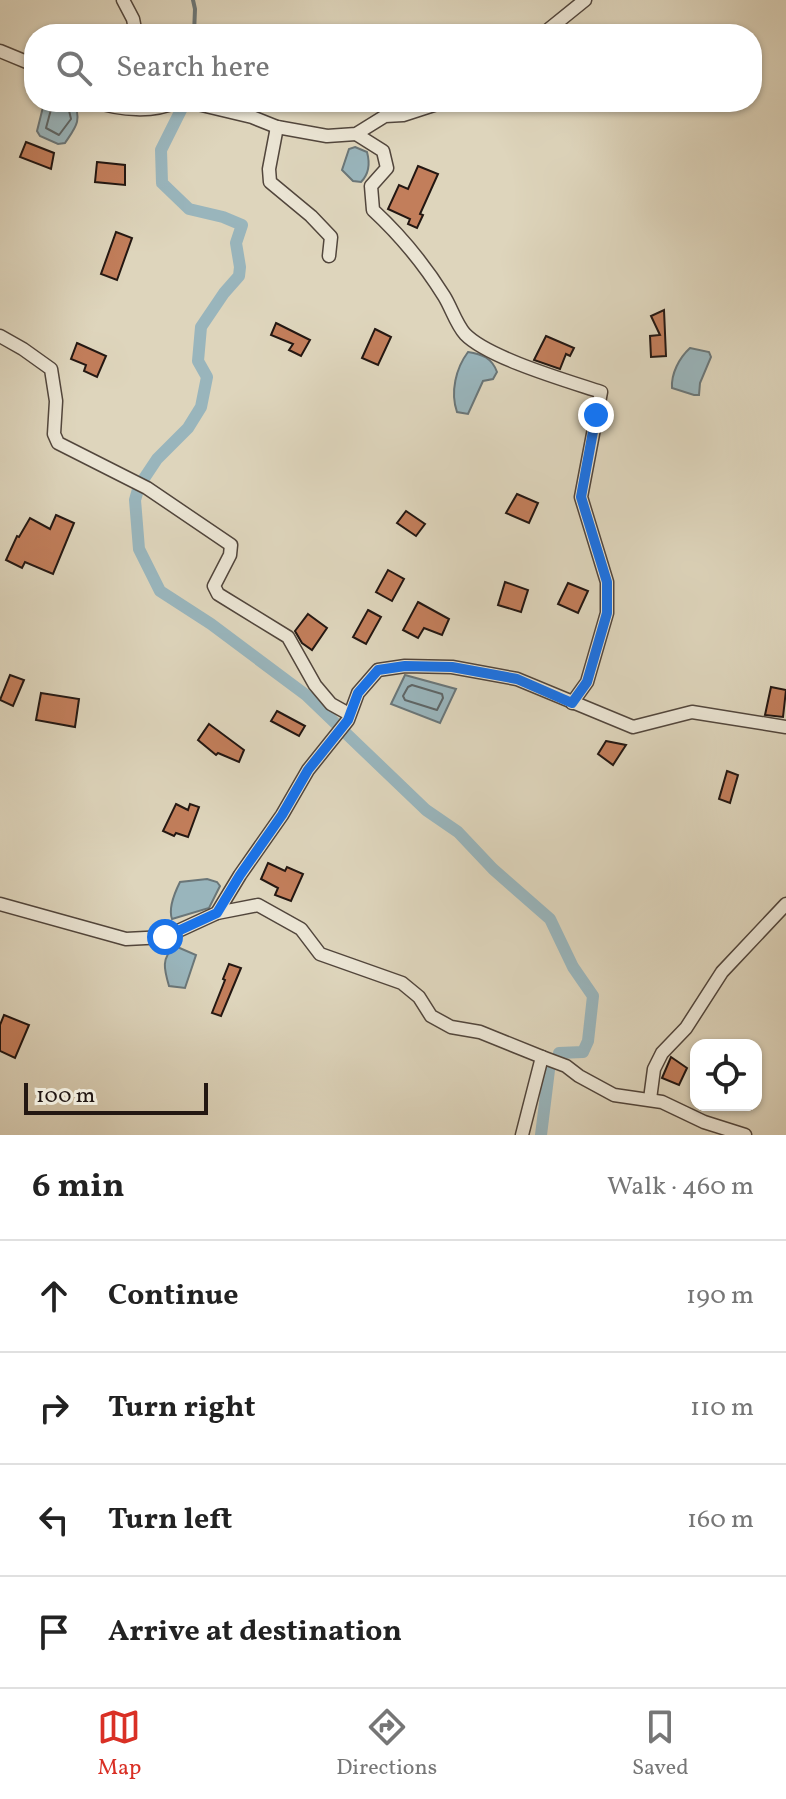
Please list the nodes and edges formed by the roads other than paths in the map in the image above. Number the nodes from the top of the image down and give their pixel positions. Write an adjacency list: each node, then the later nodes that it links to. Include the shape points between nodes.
1 (123, 0): 3 (street)
2 (585, 0): 4 (street)
3 (134, 24)
4 (555, 24)
5 (0, 51): 6 (street)
6 (24, 61)
7 (231, 112): 9 (street)
8 (412, 112): 10 (street, via 385,116)
9 (277, 127): 10 (street, via 327,136); 11 (street, via 270,182 331,237)
10 (356, 134): 13 (street, via 383,151 387,168 371,186 373,210 399,234 466,334 499,355 601,392 581,497 607,582 607,613 587,682)
11 (329, 256)
12 (0, 336): 14 (street, via 51,369 58,443 147,488 231,545 214,586 218,594 288,637 315,685 331,704)
13 (572, 703): 14 (street, via 517,679 452,667 405,666 378,670 358,693); 15 (street, via 633,727 692,712)
14 (349, 714): 18 (street)
15 (786, 727)
16 (0, 904): 18 (street, via 126,939 165,937)
17 (786, 904): 20 (street, via 722,972 686,1028 662,1053)
18 (217, 913): 19 (street, via 258,905 301,929 320,954 402,983 431,1016 451,1027 480,1032)
19 (542, 1057): 20 (street, via 614,1095); 21 (street)
20 (650, 1099): 22 (street)
21 (522, 1135)
22 (745, 1135)

